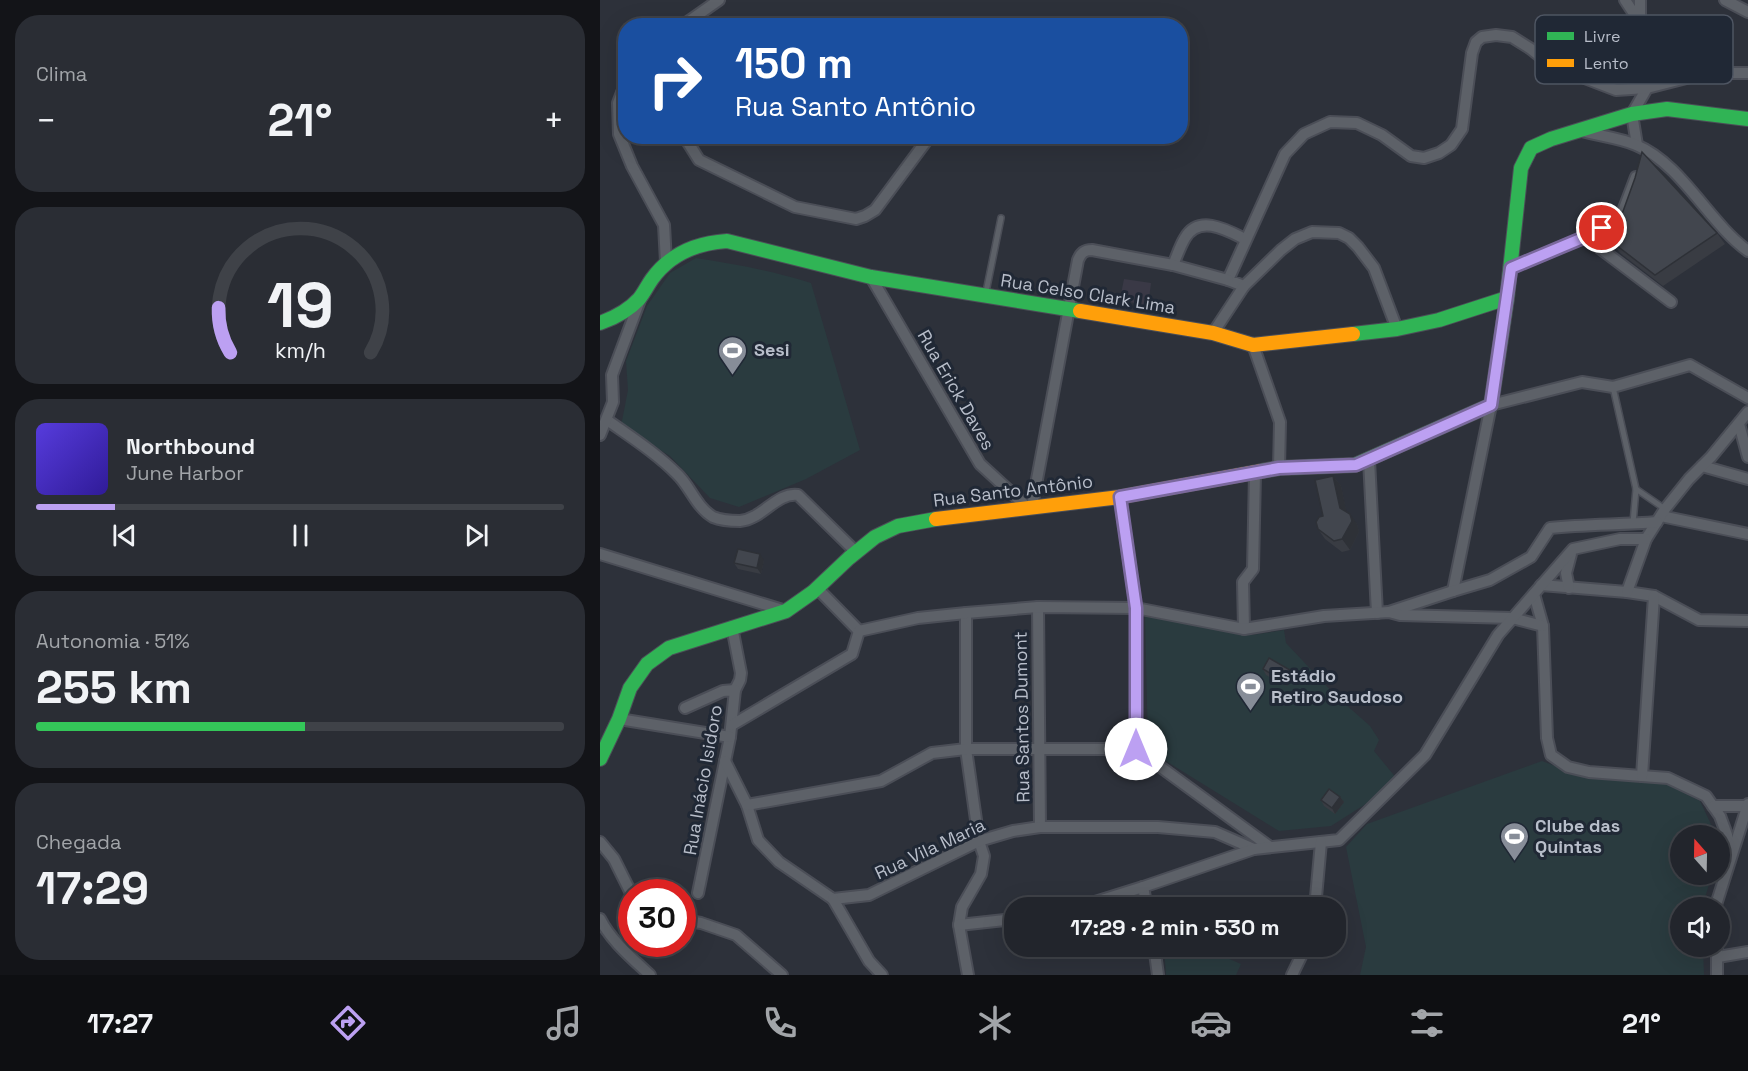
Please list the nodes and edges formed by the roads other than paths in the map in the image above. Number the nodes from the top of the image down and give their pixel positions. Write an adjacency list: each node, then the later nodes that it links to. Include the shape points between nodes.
1 (719, 0): 6 (street)
2 (1625, 0): 5 (street)
3 (1725, 0): 4 (street)
4 (1748, 12)
5 (1635, 15)
6 (693, 18)
7 (1535, 52): 22 (street, via 1512,37 1496,35 1476,42 1462,129 1451,145 1439,153 1424,158 1411,156 1357,123 1330,122 1304,134 1285,154)
8 (1600, 84): 11 (street, via 1616,90)
9 (1647, 84): 11 (street)
10 (1663, 84): 11 (street)
11 (1647, 88): 12 (street)
12 (1632, 114): 13 (street, via 1667,109); 14 (street); 18 (street)
13 (1748, 119)
14 (1582, 131): 18 (street, via 1619,141); 27 (street, via 1531,148 1521,168)
15 (623, 144): 25 (street, via 664,225)
16 (689, 144): 17 (street, via 699,159 795,207 856,219 875,210)
17 (924, 144)
18 (1641, 156): 20 (street); 24 (street, via 1660,160 1733,240)
19 (1001, 218): 31 (lane)
20 (1620, 219): 21 (street); 23 (street)
21 (1585, 237): 23 (street); 27 (street)
22 (1245, 239): 26 (street, via 1218,226 1201,226 1185,237); 29 (street)
23 (1613, 248): 34 (street)
24 (1748, 251)
25 (666, 262): 28 (street, Rua Celso Clark Lima, via 693,247 727,241); 32 (street)
26 (1173, 265): 29 (street); 35 (street, via 1086,250 1078,260)
27 (1511, 268): 33 (street)
28 (871, 278): 31 (street, Rua Celso Clark Lima); 55 (street, Rua Erick Daves, via 980,464)
29 (1228, 280): 30 (street)
30 (1244, 286): 37 (street, via 1295,239 1312,232 1339,233 1358,247 1374,268); 38 (street)
31 (985, 295): 35 (street, Rua Celso Clark Lima)
32 (641, 297): 36 (street, via 623,312); 44 (street, via 612,375 613,402)
33 (1507, 298): 37 (street, Rua Celso Clark Lima); 42 (street)
34 (1671, 302)
35 (1070, 310): 38 (street, Rua Celso Clark Lima); 55 (street)
36 (600, 323)
37 (1397, 329): 39 (street, Rua Celso Clark Lima)
38 (1213, 333): 39 (street, Rua Celso Clark Lima)
39 (1253, 345): 50 (street, via 1280,422)
40 (1613, 387): 41 (street, Rua Santo Antônio, via 1690,365); 42 (street, Rua Santo Antônio, via 1582,382); 53 (lane)
41 (1748, 398)
42 (1491, 405): 48 (street, Rua Santo Antônio); 66 (street)
43 (1748, 412): 45 (street)
44 (607, 420): 46 (street); 61 (street, via 679,475 713,517 743,520 783,497 798,495)
45 (1739, 424): 47 (street); 49 (street)
46 (600, 435)
47 (1748, 457)
48 (1369, 460): 50 (street, Rua Santo Antônio, via 1356,465); 74 (street)
49 (1702, 466): 52 (street); 56 (street)
50 (1279, 468): 51 (street, Rua Santo Antônio)
51 (1255, 473): 54 (street, Rua Santo Antônio); 79 (street, via 1253,569 1243,582)
52 (1748, 479)
53 (1636, 489): 56 (lane); 57 (lane)
54 (1120, 497): 55 (street, Rua Santo Antônio); 70 (street)
55 (1029, 506): 61 (street, Rua Santo Antônio, via 907,523 889,529)
56 (1661, 516): 57 (street); 58 (street); 59 (street)
57 (1632, 524): 66 (street, via 1550,528 1531,557 1490,580)
58 (1748, 534)
59 (1646, 539): 60 (street, via 1620,539); 67 (street)
60 (1573, 549): 63 (street, via 1566,573); 65 (street)
61 (856, 552): 64 (street, Rua Santo Antônio)
62 (600, 554): 71 (street)
63 (1569, 588): 65 (street); 67 (street)
64 (818, 589): 71 (street, Rua Santo Antônio); 80 (street)
65 (1538, 590): 75 (street); 78 (street)
66 (1453, 591): 72 (street)
67 (1627, 592): 68 (street)
68 (1654, 596): 76 (street, via 1699,620); 91 (street)
69 (1038, 607): 70 (street); 73 (street); 86 (street, Rua Santos Dumont)
70 (1136, 608): 79 (street); 88 (street)
71 (786, 611): 77 (street, Rua Santo Antônio)
72 (1389, 612): 74 (street); 75 (street)
73 (966, 613): 80 (street, via 918,618); 87 (street)
74 (1377, 613): 79 (street, via 1324,616)
75 (1512, 618): 78 (street); 99 (street, via 1425,755 1339,840)
76 (1748, 621)
77 (732, 627): 81 (street, via 741,673); 83 (street, Rua Santo Antônio, via 669,648 647,664 630,688)
78 (1543, 627): 91 (street, via 1551,755 1568,767 1589,772)
79 (1244, 629)
80 (859, 631): 84 (street, via 852,654)
81 (735, 690): 82 (street, Rua Inácio Isidoro, via 723,691); 84 (street, Rua Inácio Isidoro)
82 (685, 708)
83 (619, 719): 85 (street); 89 (street, Rua Santo Antônio)
84 (732, 725): 85 (street, Rua Inácio Isidoro)
85 (730, 737): 90 (street, Rua Inácio Isidoro)
86 (1039, 748): 87 (street); 88 (street); 96 (street, Rua Santos Dumont)
87 (966, 749): 92 (street, via 932,753 881,781); 97 (street)
88 (1136, 749): 100 (street)
89 (601, 756)
90 (725, 761): 92 (street); 105 (street, Rua Inácio Isidoro)
91 (1642, 776): 94 (street, via 1668,778 1706,796)
92 (747, 805): 109 (street, via 758,840 779,862)
93 (1748, 805): 94 (street); 102 (street)
94 (1713, 806): 95 (street)
95 (1723, 825)
96 (1041, 827): 97 (street, Rua Vila Maria); 101 (street, Rua Vila Maria, via 1158,827 1215,832)
97 (979, 841): 109 (street, Rua Vila Maria, via 869,895); 113 (street, via 984,856 981,874 962,907)
98 (600, 842): 103 (street)
99 (1321, 842): 100 (street); 108 (street)
100 (1270, 847): 101 (street)
101 (1254, 849): 104 (street)
102 (1730, 858)
103 (624, 879)
104 (1143, 887): 106 (street); 107 (street)
105 (698, 893)
106 (1111, 897)
107 (1145, 897)
108 (1316, 897)
109 (833, 899): 121 (street, via 869,961)
110 (1004, 920): 113 (street)
111 (696, 922): 120 (street, via 736,935)
112 (601, 925): 119 (street)
113 (959, 926): 122 (street)
114 (1730, 952): 115 (street)
115 (1748, 952)
116 (1156, 957): 123 (street)
117 (1300, 957): 124 (street)
118 (1717, 957): 125 (street)
119 (650, 975)
120 (782, 975)
121 (882, 975)
122 (968, 975)
123 (1158, 975)
124 (1292, 975)
125 (1717, 975)

